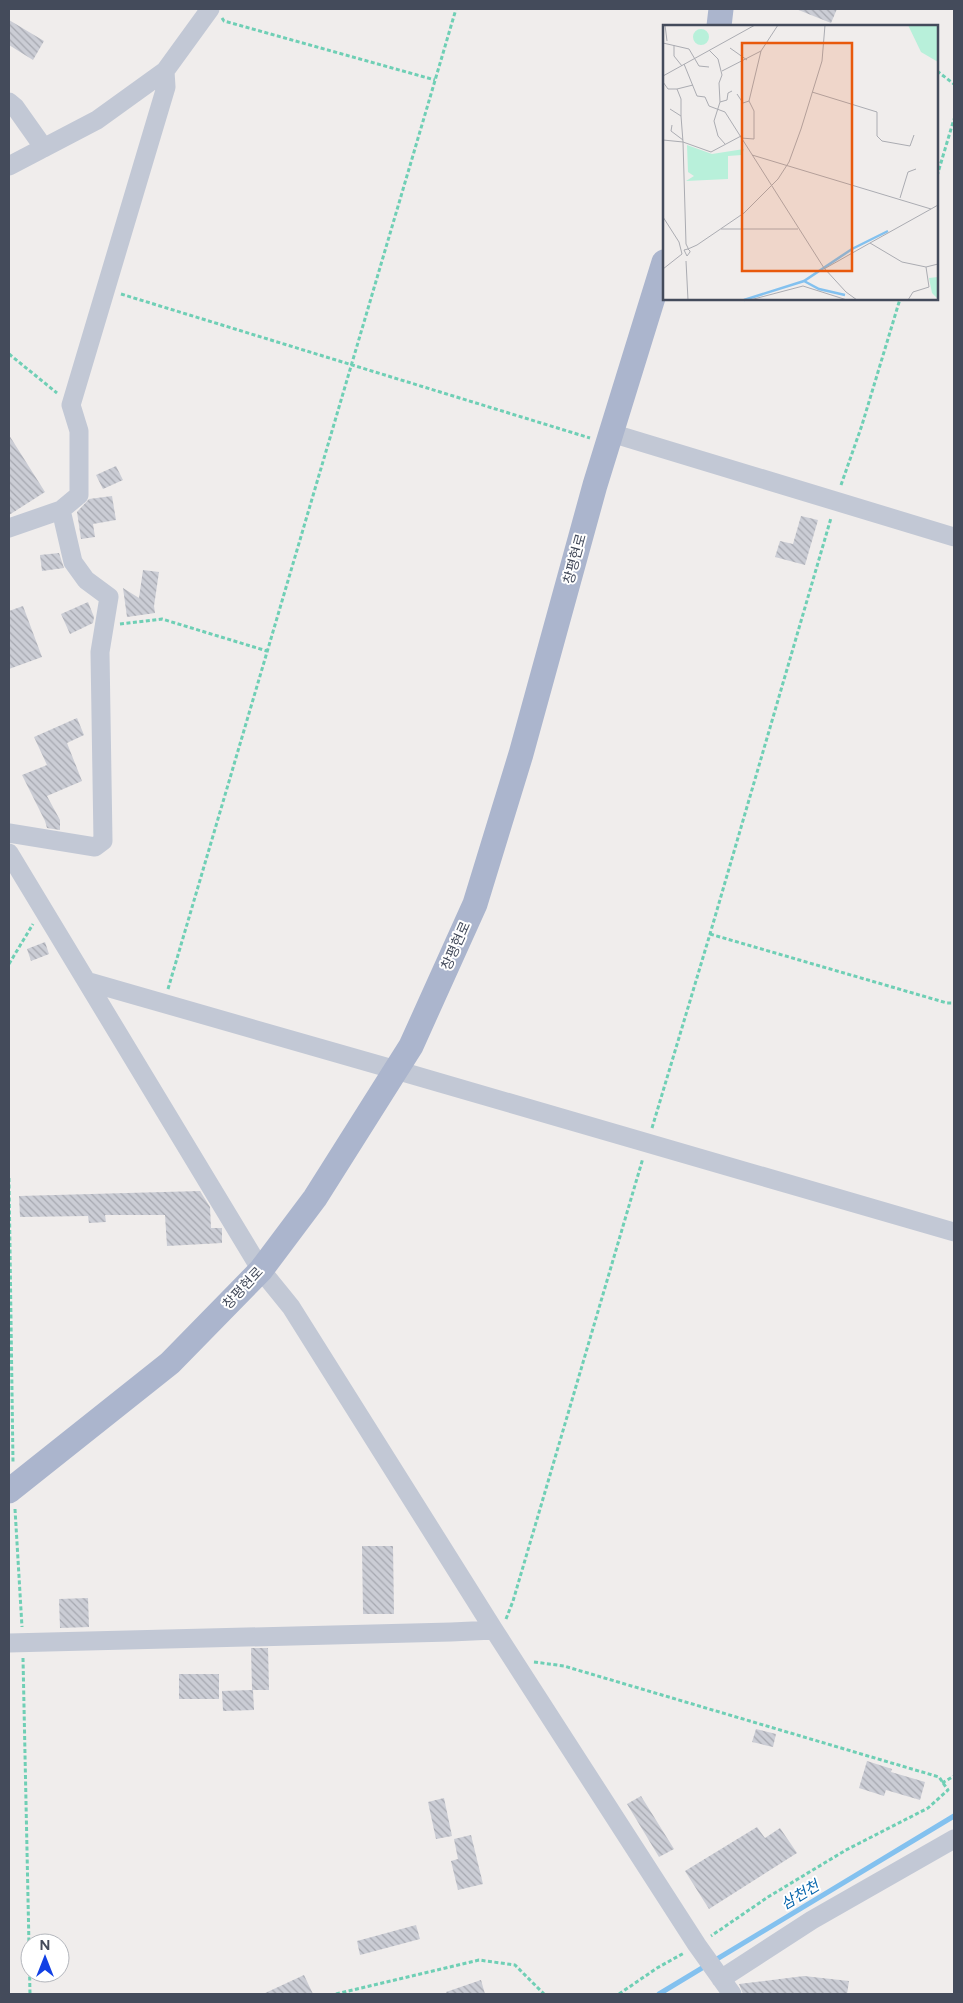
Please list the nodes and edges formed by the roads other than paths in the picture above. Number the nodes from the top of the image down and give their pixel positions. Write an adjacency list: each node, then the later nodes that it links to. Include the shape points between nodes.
1 (721, 9): 3 (main road)
2 (214, 12): 4 (street)
3 (719, 25)
4 (165, 71): 6 (street, via 97,120); 10 (street, via 166,87 71,405 78,431 79,495)
5 (9, 102): 6 (street)
6 (44, 148): 7 (street)
7 (9, 166)
8 (663, 265): 9 (main road, 창평현로)
9 (610, 438): 12 (street); 16 (main road, 창평현로, via 475,904 411,1046)
10 (61, 510): 11 (street); 13 (street, via 73,562 86,580 109,597 100,652 103,842 95,846)
11 (9, 528)
12 (954, 537)
13 (9, 833)
14 (9, 853): 15 (street)
15 (89, 982): 16 (street); 18 (street)
16 (396, 1070): 17 (street); 18 (main road, 창평현로, via 315,1198)
17 (954, 1232)
18 (262, 1270): 19 (main road, 창평현로, via 170,1363); 20 (street, via 291,1307)
19 (11, 1490)
20 (494, 1630): 21 (street); 23 (street)
21 (16, 1643)
22 (954, 1839): 23 (street, via 812,1920)
23 (723, 1983)

